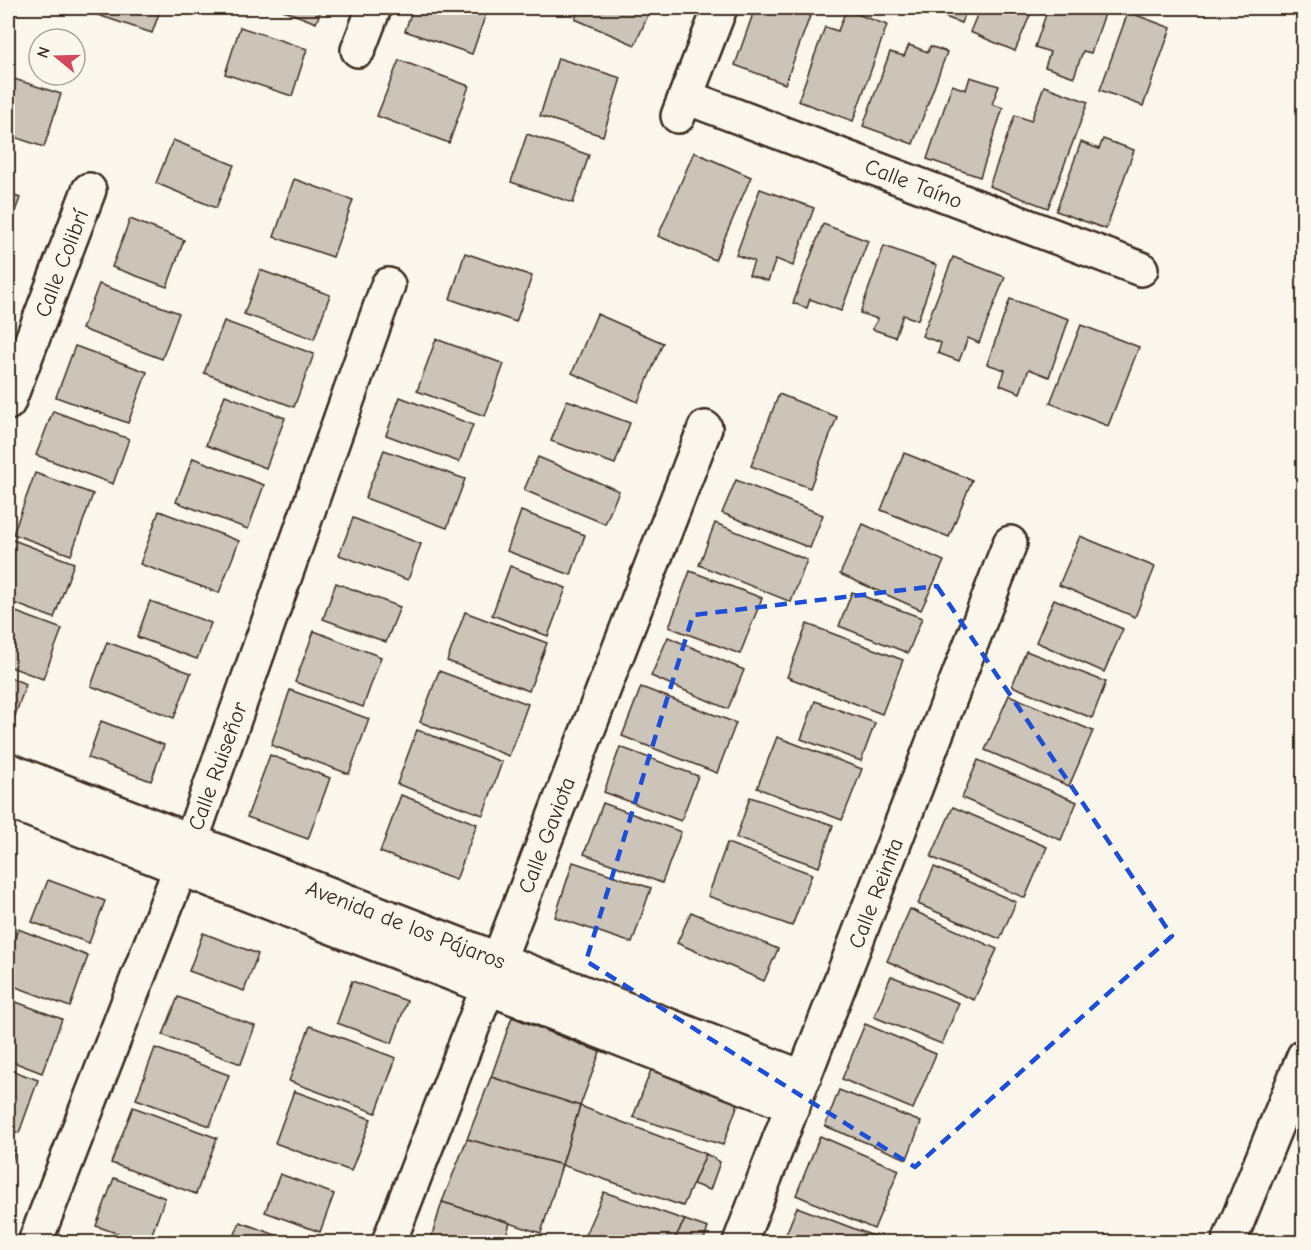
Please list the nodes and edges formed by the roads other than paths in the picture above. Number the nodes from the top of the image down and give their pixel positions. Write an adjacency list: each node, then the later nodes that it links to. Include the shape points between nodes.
1 (374, 8): 3 (street)
2 (720, 8): 5 (street, Calle Taíno, via 682,108)
3 (358, 50)
4 (89, 190): 7 (street, Calle Colibrí)
5 (1141, 269)
6 (388, 285): 12 (street, Calle Ruiseñor)
7 (8, 403)
8 (705, 429): 13 (street, Calle Gaviota)
9 (1010, 543): 15 (street, Calle Reinita)
10 (8, 770): 12 (street, Avenida de los Pájaros)
11 (8, 801): 12 (street, Avenida de los Pájaros)
12 (185, 854): 13 (street, Avenida de los Pájaros); 16 (street, Calle Ruiseñor)
13 (492, 973): 15 (street, Avenida de los Pájaros); 17 (street, Calle Gaviota)
14 (1304, 1056): 19 (street)
15 (798, 1092): 18 (street, Calle Reinita)
16 (34, 1242)
17 (389, 1242)
18 (740, 1242)
19 (1229, 1242)

